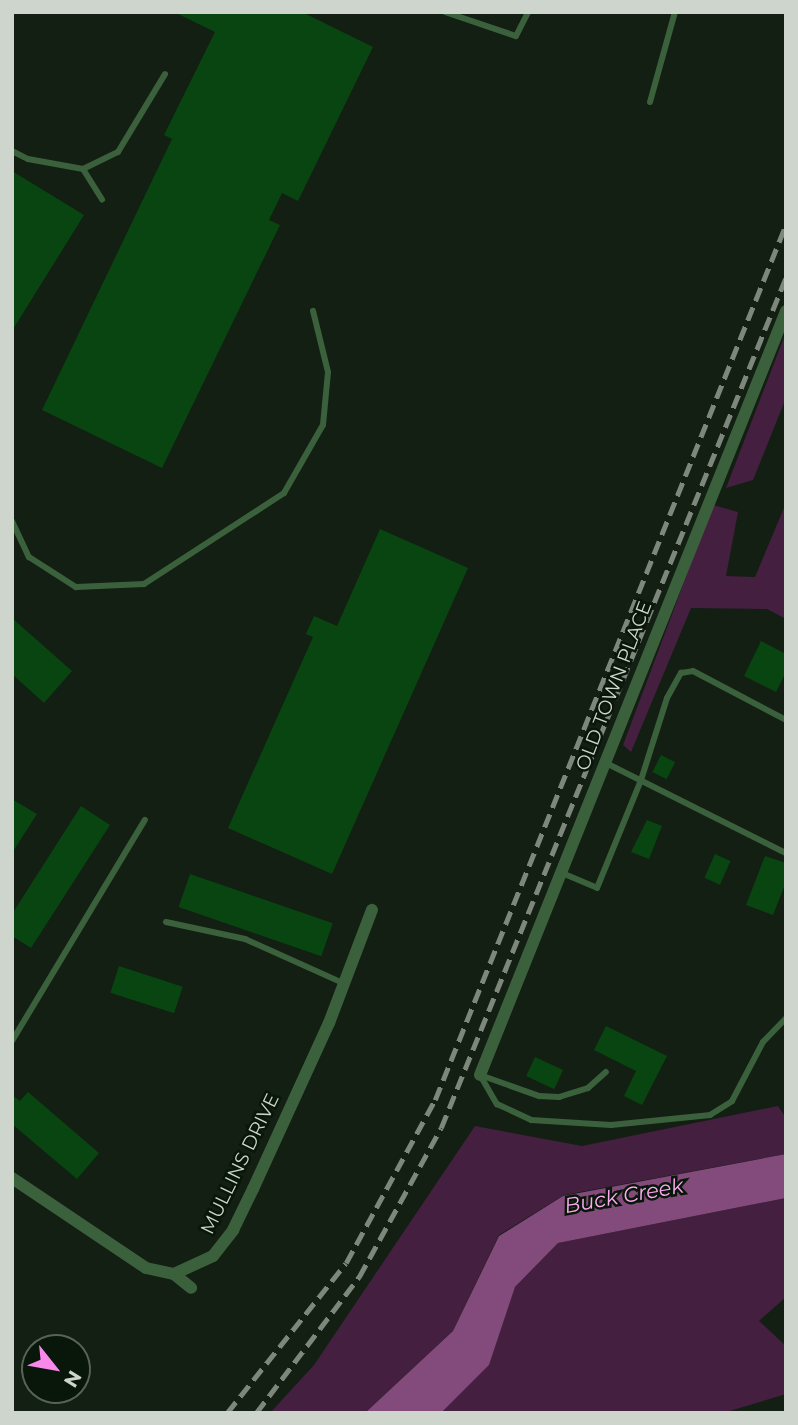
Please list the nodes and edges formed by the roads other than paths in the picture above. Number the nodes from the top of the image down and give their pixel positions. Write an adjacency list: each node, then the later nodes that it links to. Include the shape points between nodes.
1 (445, 12): 2 (lane, via 516,36)
2 (528, 12)
3 (675, 12): 5 (lane)
4 (164, 74): 7 (lane, via 118,152)
5 (650, 102)
6 (12, 152): 7 (lane)
7 (83, 169): 8 (lane)
8 (102, 199)
9 (313, 311): 11 (lane, via 328,372 323,425 284,494 144,584 76,587 30,557)
10 (786, 311): 13 (street, OLD TOWN PLACE)
11 (12, 521)
12 (786, 720): 14 (lane, via 693,671 681,673 667,698)
13 (605, 762): 14 (lane); 17 (street, OLD TOWN PLACE)
14 (641, 780): 16 (lane); 17 (lane, via 597,888)
15 (145, 820): 22 (lane)
16 (786, 853)
17 (560, 873): 24 (street, OLD TOWN PLACE)
18 (372, 910): 20 (street, MULLINS DRIVE)
19 (166, 922): 20 (lane, via 245,939)
20 (343, 983): 26 (street, MULLINS DRIVE, via 233,1230 213,1256)
21 (786, 1018): 24 (lane, via 763,1042 732,1101 710,1115 611,1125 531,1121 497,1104)
22 (12, 1041)
23 (606, 1072): 24 (lane, via 588,1088 559,1097 539,1096)
24 (480, 1075)
25 (12, 1178): 26 (street, via 129,1259)
26 (174, 1274): 27 (street)
27 (191, 1288)

